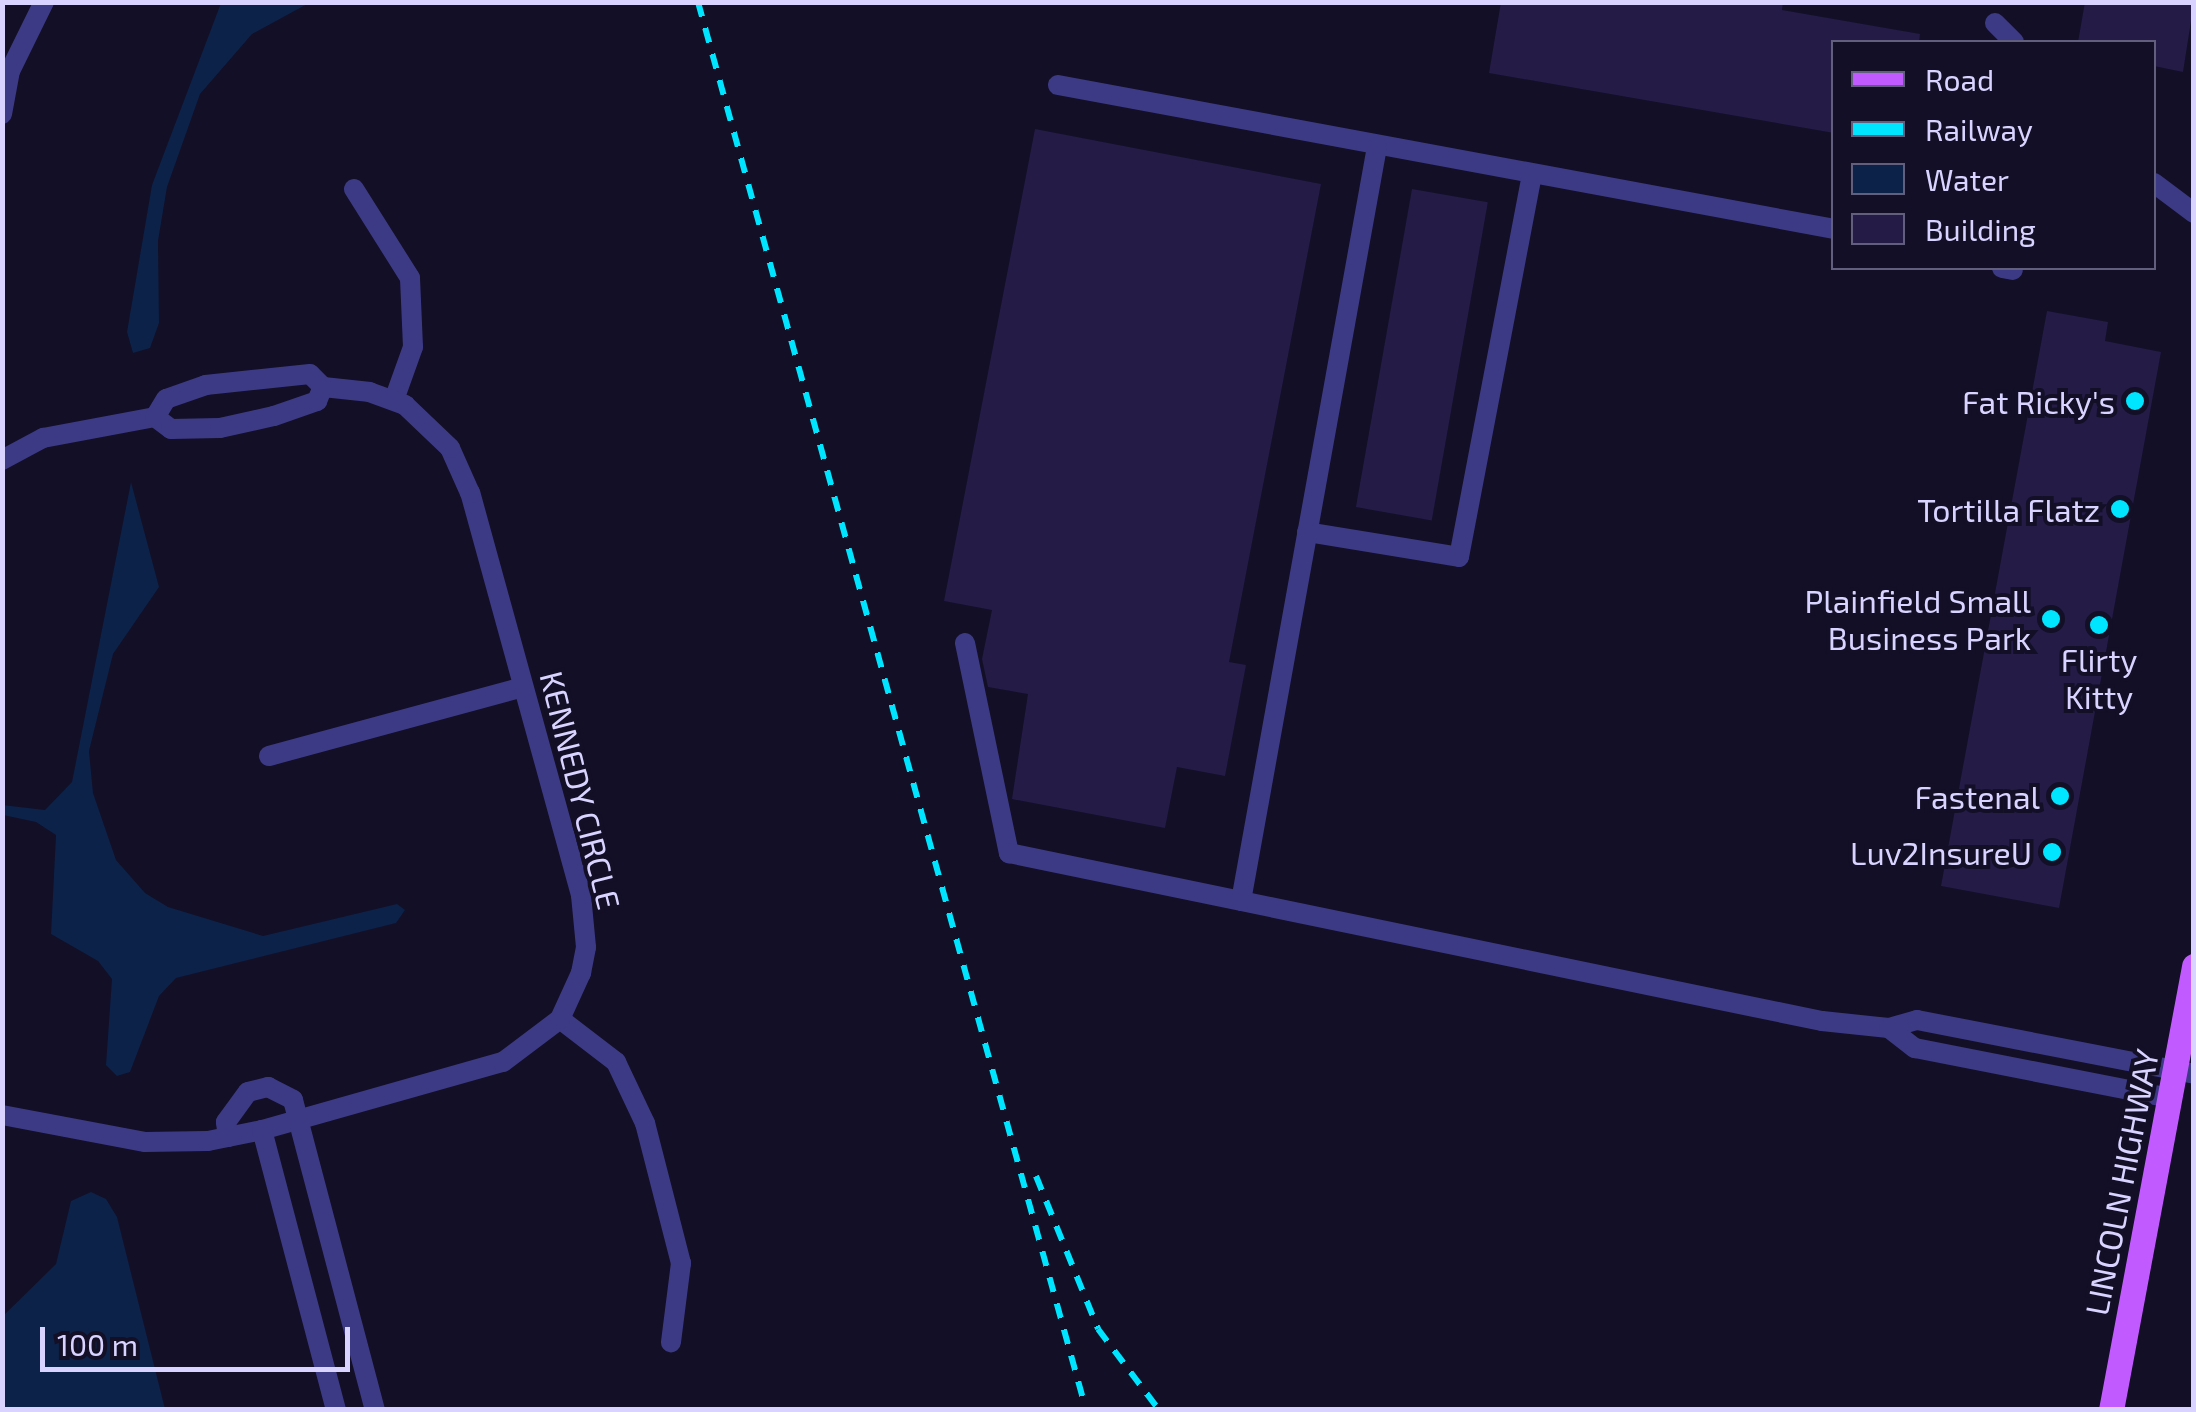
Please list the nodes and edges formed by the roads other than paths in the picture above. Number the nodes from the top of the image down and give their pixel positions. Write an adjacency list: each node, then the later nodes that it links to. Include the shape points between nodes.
1 (44, 2): 5 (street, via 10,72)
2 (1995, 23): 3 (street)
3 (2012, 40)
4 (1058, 85): 6 (street)
5 (2, 114)
6 (1377, 147): 7 (street); 16 (street)
7 (1532, 174): 11 (street); 16 (street, via 1459,557)
8 (2156, 184): 10 (street)
9 (354, 189): 13 (street, via 410,278 412,347)
10 (2194, 213)
11 (1831, 228)
12 (323, 387): 13 (street, KENNEDY CIRCLE); 14 (street, KENNEDY CIRCLE, via 317,401 220,428 170,428); 14 (street, KENNEDY CIRCLE, via 310,374 233,379 176,394)
13 (394, 400): 18 (street, KENNEDY CIRCLE, via 436,430 461,469)
14 (154, 417): 15 (street, KENNEDY CIRCLE, via 43,438)
15 (2, 460)
16 (1307, 532): 20 (street)
17 (965, 643): 20 (street, via 1009,853)
18 (523, 686): 19 (street); 22 (street, KENNEDY CIRCLE, via 586,922 581,973)
19 (269, 756)
20 (1241, 901): 23 (street, via 1822,1021)
21 (2194, 966): 24 (main road, LINCOLN HIGHWAY)
22 (560, 1019): 27 (street, KENNEDY CIRCLE, via 520,1054 484,1070); 32 (street, via 616,1062 645,1123 681,1263)
23 (1889, 1028): 24 (street, via 1917,1020); 25 (street, via 1915,1048)
24 (2184, 1072): 25 (main road, LINCOLN HIGHWAY)
25 (2170, 1098): 35 (main road, LINCOLN HIGHWAY)
26 (2, 1115): 29 (street, KENNEDY CIRCLE, via 145,1142)
27 (302, 1119): 28 (street, KENNEDY CIRCLE); 29 (street, via 280,1089 258,1089 237,1101 226,1122); 30 (street)
28 (262, 1130): 29 (street, KENNEDY CIRCLE); 31 (street)
29 (228, 1137)
30 (351, 1299): 31 (street); 34 (street)
31 (314, 1311): 33 (street)
32 (671, 1342)
33 (336, 1410)
34 (375, 1410)
35 (2111, 1410)

